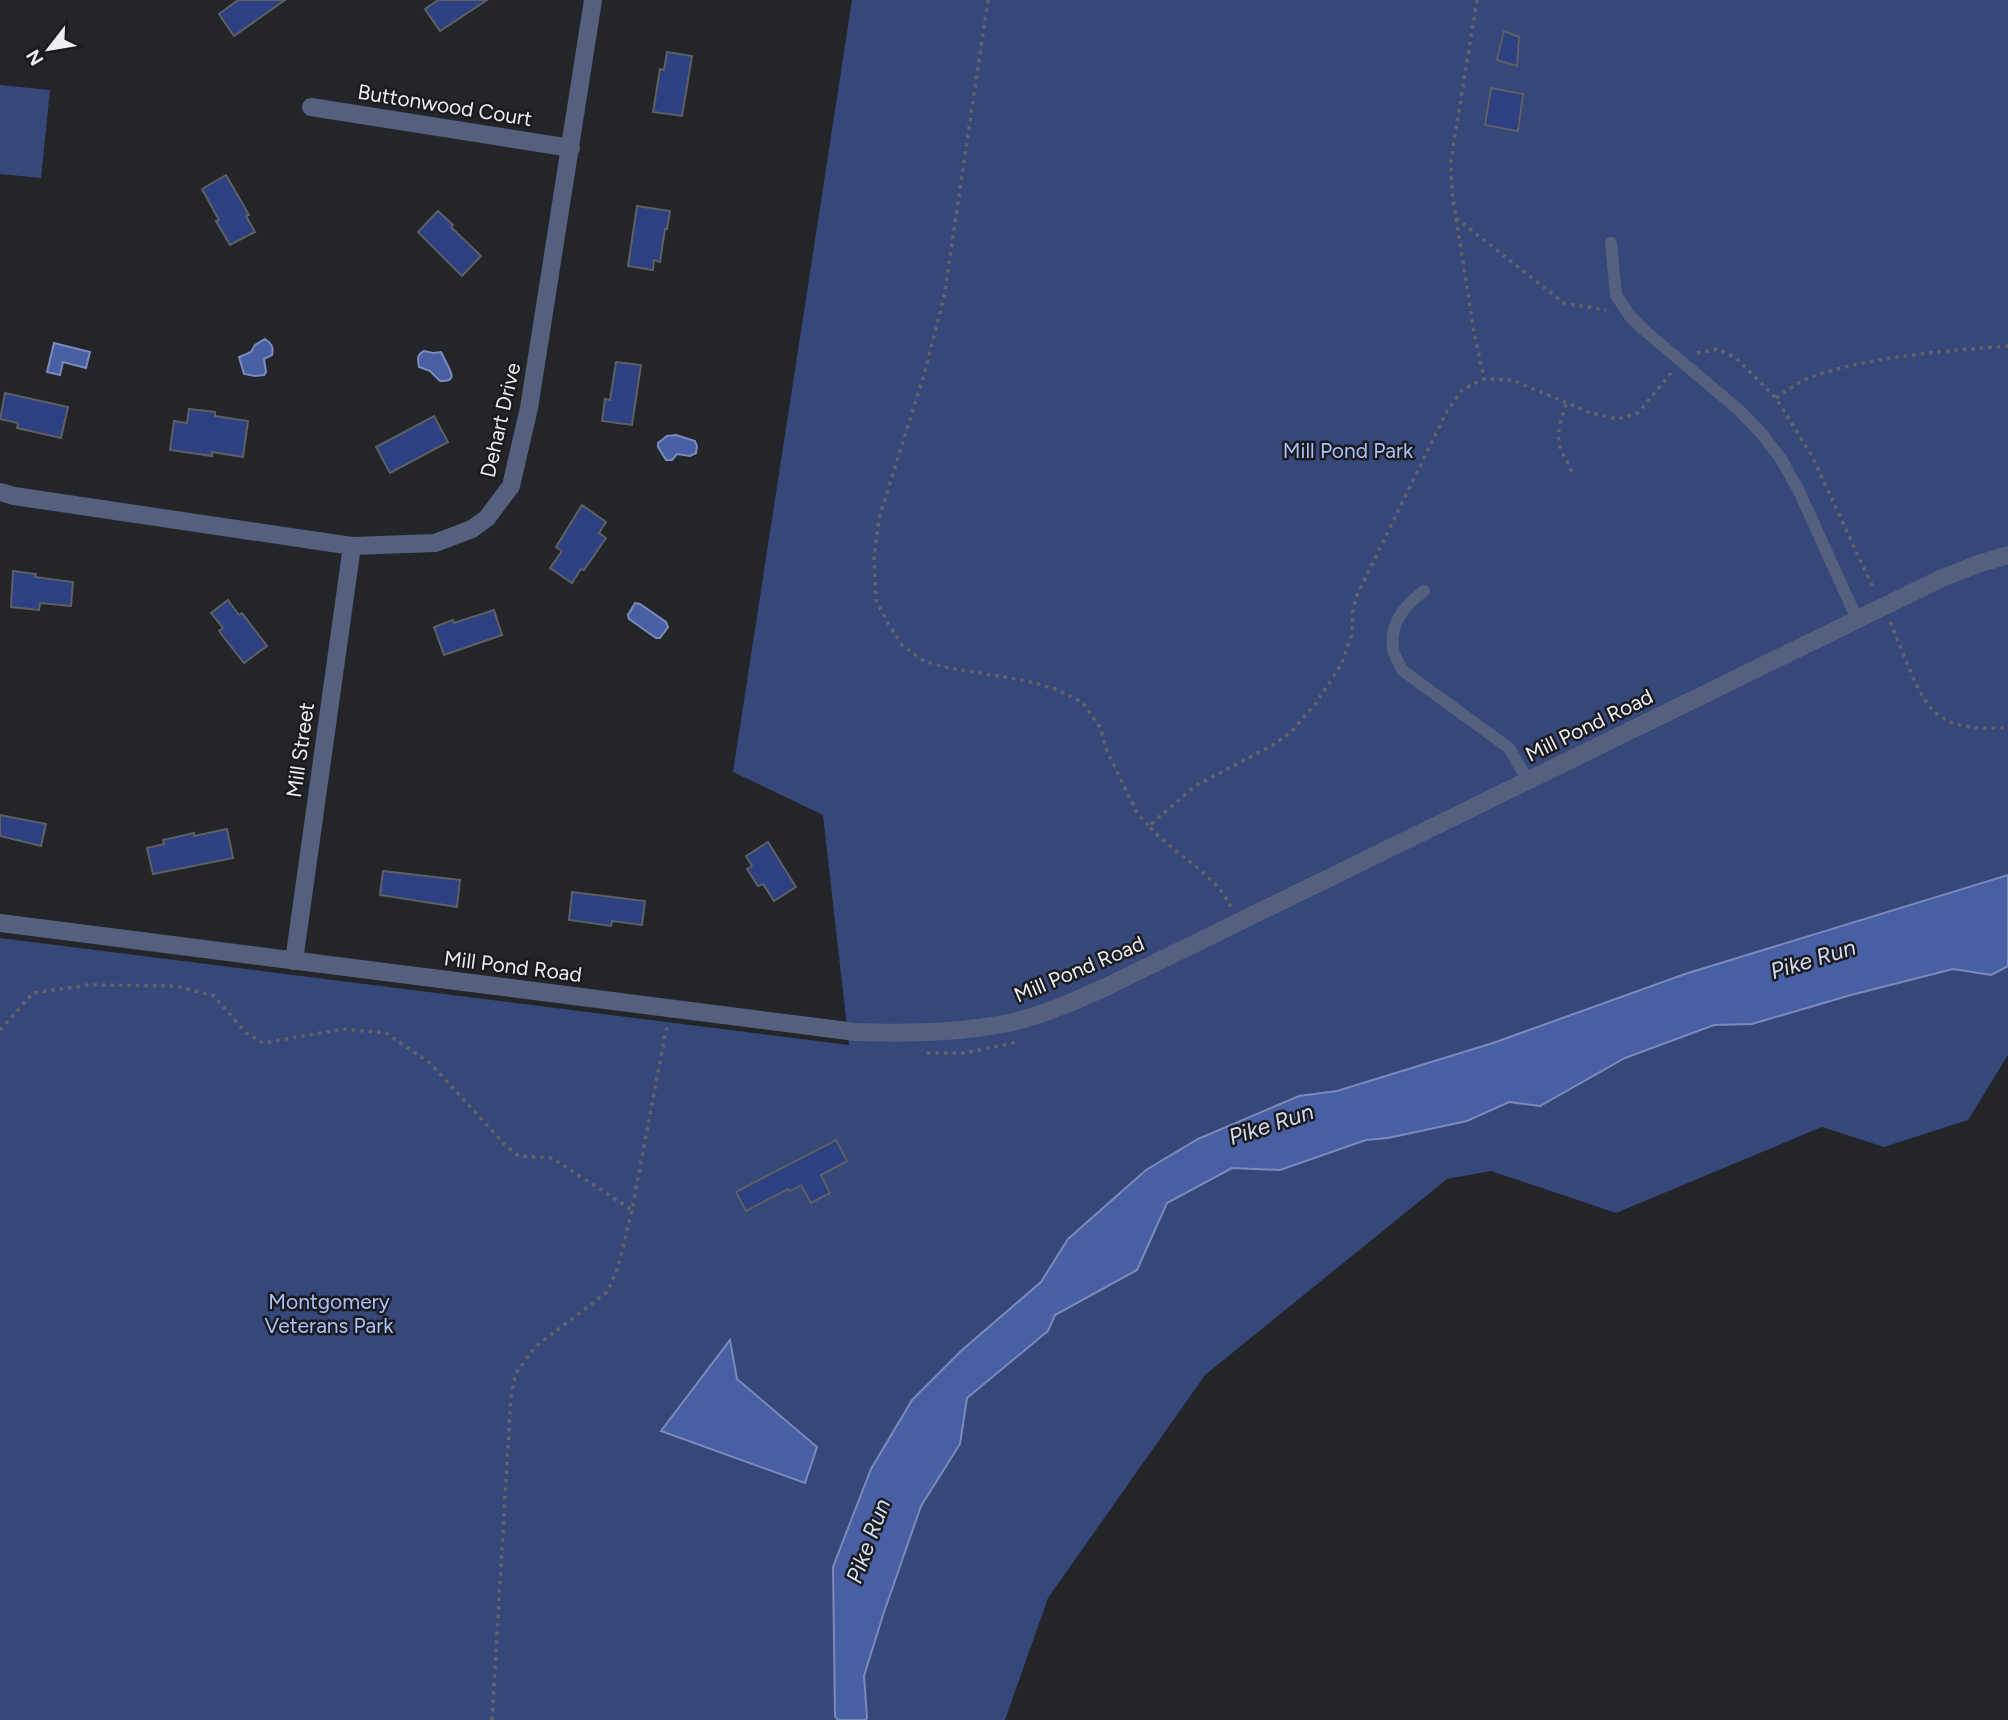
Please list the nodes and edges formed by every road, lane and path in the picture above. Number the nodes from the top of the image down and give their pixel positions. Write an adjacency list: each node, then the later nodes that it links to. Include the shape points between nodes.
1 (593, 0): 5 (street, Dehart Drive)
2 (988, 0): 24 (path, via 944,297 879,518 876,600 902,645 924,661 1028,681 1082,702 1100,727 1137,813)
3 (1477, 0): 6 (path, via 1451,160)
4 (311, 107): 5 (street, Buttonwood Court)
5 (571, 148): 16 (street, Dehart Drive, via 529,408 511,485 487,518 472,529 435,543)
6 (1456, 218): 8 (path, via 1564,303); 11 (path)
7 (1611, 243): 8 (lane, via 1616,295)
8 (1629, 314): 10 (lane)
9 (2008, 346): 12 (path, via 1850,365 1806,378)
10 (1684, 362): 12 (path, via 1694,354 1717,349 1736,358); 13 (path, via 1638,413 1618,419); 20 (lane, via 1739,410 1781,459)
11 (1484, 379): 13 (path, via 1512,380); 24 (path, via 1463,388 1447,411 1356,597 1352,634 1340,665 1316,703 1291,732 1195,786)
12 (1776, 398): 19 (path, via 1812,456)
13 (1566, 404): 14 (path, via 1558,444)
14 (1573, 474)
15 (0, 492): 16 (street, Dehart Drive)
16 (352, 546): 27 (street, Mill Street)
17 (2008, 555): 20 (street, Mill Pond Road, via 1940,579)
18 (1424, 591): 23 (lane, via 1396,620 1392,651 1402,670 1509,748)
19 (1877, 596)
20 (1857, 619): 23 (street, Mill Pond Road)
21 (1889, 620): 22 (path, via 1931,708 1965,727)
22 (2008, 727)
23 (1528, 781): 27 (street, Mill Pond Road, via 1078,1000 1015,1021 958,1031 856,1032)
24 (1149, 826): 25 (path, via 1224,893)
25 (1234, 912)
26 (0, 923): 27 (street, Mill Pond Road)
27 (294, 961)
28 (671, 1023): 32 (path)
29 (0, 1030): 32 (path, via 33,993 88,985 176,986 214,996 246,1034 263,1043 343,1029 386,1033 429,1063 513,1152 552,1158)
30 (1022, 1040): 31 (path, via 965,1053)
31 (923, 1053)
32 (632, 1210): 33 (path, via 618,1269 607,1293 535,1347 516,1373)
33 (492, 1720)

